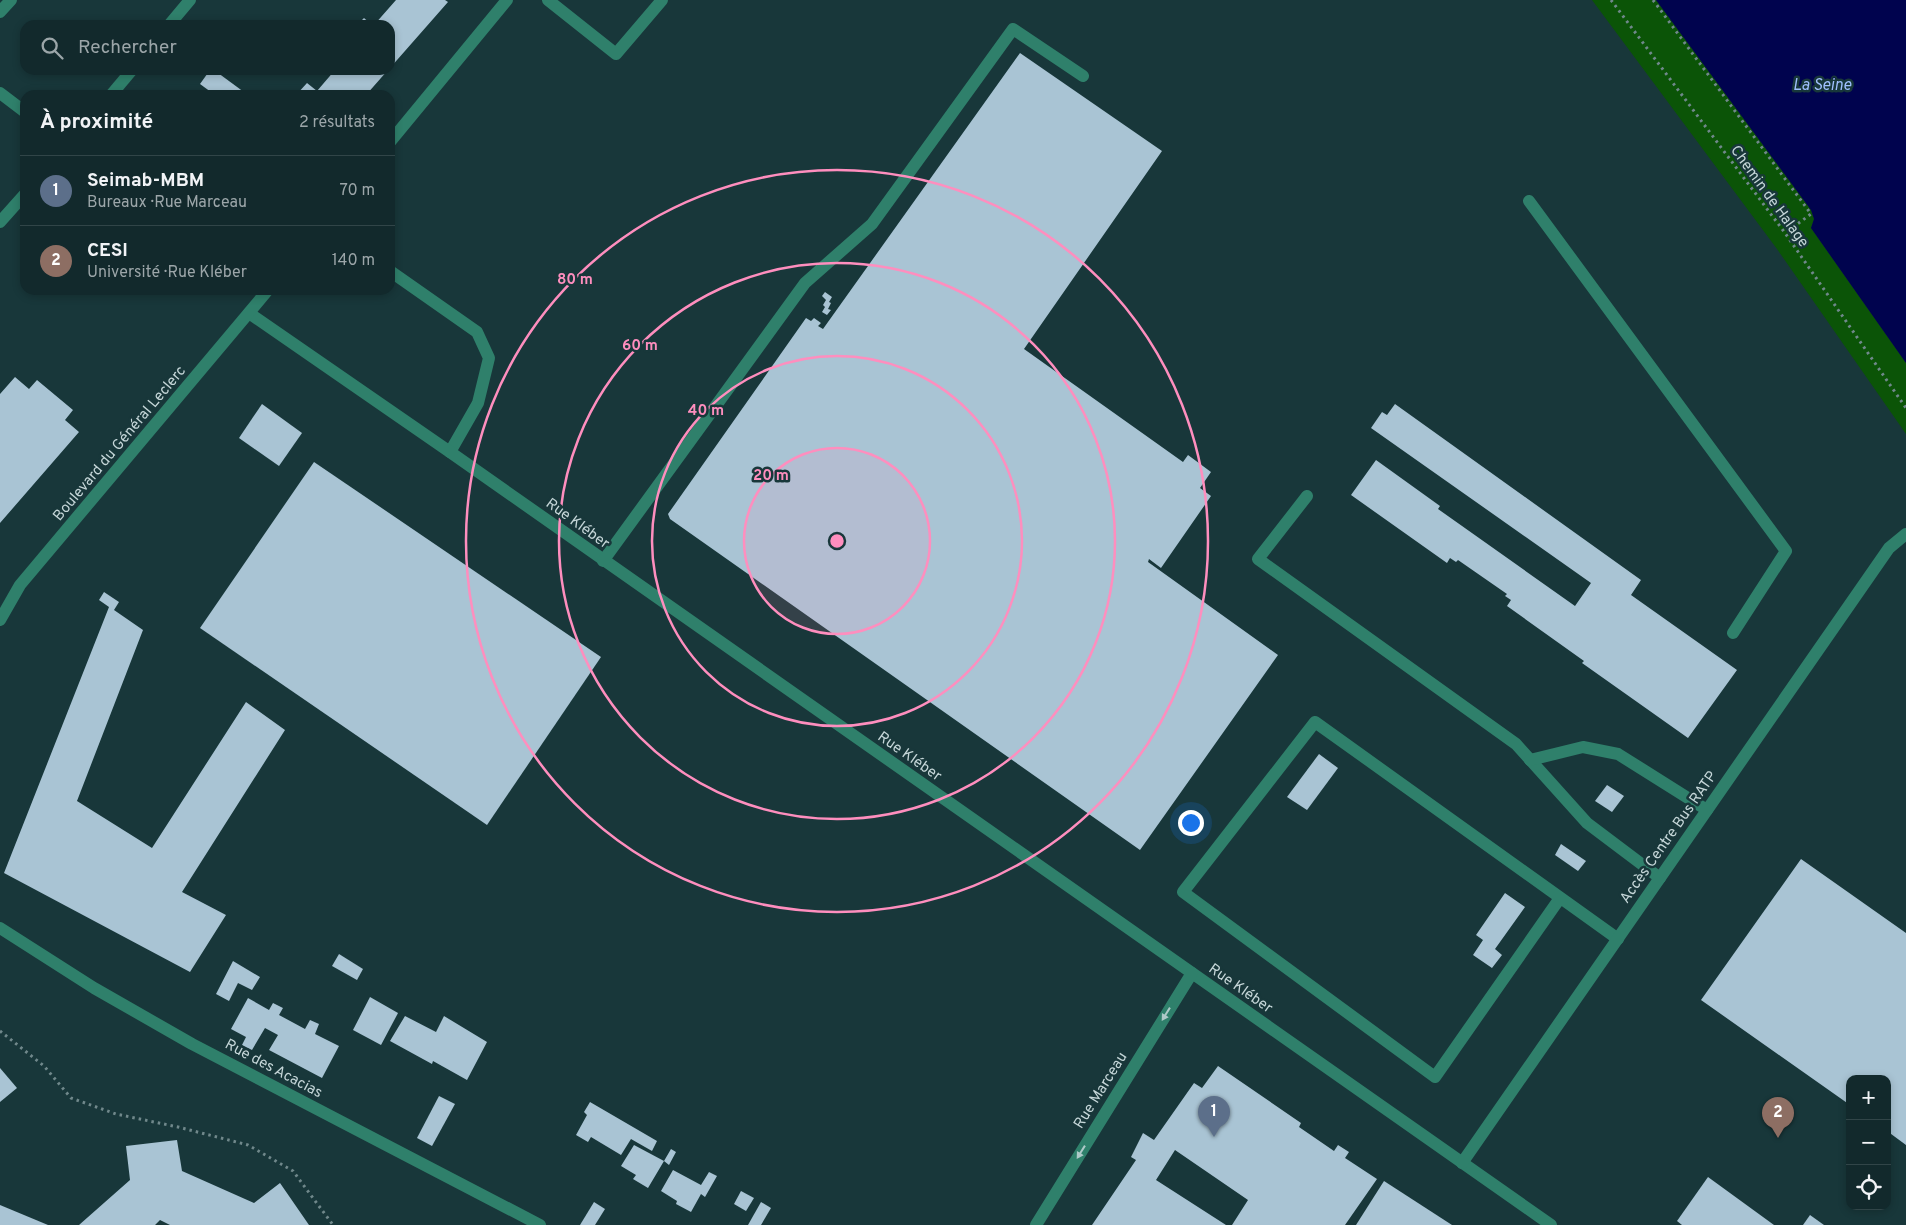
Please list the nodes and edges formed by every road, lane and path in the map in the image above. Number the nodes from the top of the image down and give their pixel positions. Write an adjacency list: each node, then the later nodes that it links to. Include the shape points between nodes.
1 (11, 0): 8 (street)
2 (190, 0): 9 (street)
3 (507, 0): 15 (street)
4 (548, 0): 5 (street, via 616,54)
5 (662, 0)
6 (1611, 0): 19 (path, Chemin de Halage)
7 (1652, 0): 19 (path, via 1811,214)
8 (0, 12)
9 (173, 20)
10 (128, 75): 12 (street)
11 (1083, 76): 27 (street, via 1013,29 872,224 805,283)
12 (115, 90)
13 (0, 93): 14 (street)
14 (20, 108)
15 (395, 136)
16 (20, 200): 18 (street)
17 (1529, 201): 29 (street, via 1786,551)
18 (0, 222)
19 (1785, 233): 23 (path, Chemin de Halage)
20 (395, 275): 24 (street, via 477,332 489,358 478,403)
21 (264, 295): 22 (street, Boulevard du Général Leclerc)
22 (249, 314): 24 (street, Rue Kléber); 28 (street, Boulevard du Général Leclerc, via 20,585)
23 (1906, 408)
24 (450, 452): 27 (street, Rue Kléber)
25 (1307, 496): 30 (street, via 1258,558 1516,744)
26 (1906, 534): 31 (street, Accès Centre Bus RATP, via 1889,548)
27 (602, 561): 36 (street, Rue Kléber)
28 (0, 620)
29 (1733, 634)
30 (1530, 760): 31 (street, via 1583,746 1618,754); 32 (street, via 1587,823)
31 (1707, 810): 32 (street, Accès Centre Bus RATP)
32 (1660, 878): 35 (street, Accès Centre Bus RATP)
33 (1560, 898): 33 (street, via 1435,1077 1183,892 1314,722); 35 (street)
34 (0, 928): 40 (street, Rue des Acacias, via 94,988 192,1044)
35 (1618, 939): 38 (street, Accès Centre Bus RATP)
36 (1192, 973): 38 (street, Rue Kléber); 41 (street, Rue Marceau, one-way to 41)
37 (0, 1031): 39 (path, via 44,1066 71,1098 116,1114 248,1145 293,1171)
38 (1462, 1162): 42 (street, Rue Kléber)
39 (333, 1225)
40 (540, 1225)
41 (1036, 1225)
42 (1551, 1225)

